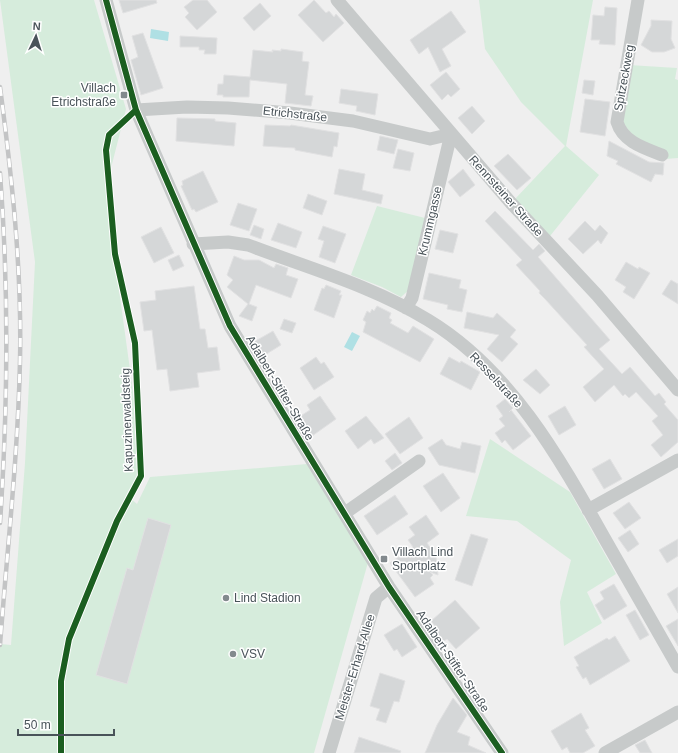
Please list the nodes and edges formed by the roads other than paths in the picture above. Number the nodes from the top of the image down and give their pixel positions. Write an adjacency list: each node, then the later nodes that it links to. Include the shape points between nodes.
1 (106, 0): 4 (street, Adalbert-Stifter-Straße)
2 (337, 0): 5 (street, Rennsteiner Straße)
3 (638, 0): 6 (street, Spitzeckweg, via 617,122 620,132 629,139)
4 (136, 110): 5 (street, Etrichstraße, via 187,107 251,110 353,121 430,138); 7 (street, Adalbert-Stifter-Straße)
5 (452, 134): 8 (street, Krummgasse, via 412,298); 9 (street, Rennsteiner Straße, via 511,203 597,295)
6 (662, 155)
7 (193, 244): 8 (street, Resselstraße, via 228,242 248,246 373,291); 13 (street, Adalbert-Stifter-Straße, via 234,332 281,412)
8 (406, 308): 12 (street, Resselstraße, via 453,337 508,390 534,421)
9 (678, 390)
10 (678, 460): 12 (street)
11 (419, 461): 13 (street)
12 (588, 510): 15 (street, Resselstraße)
13 (346, 513): 14 (street, Adalbert-Stifter-Straße)
14 (389, 587): 17 (street, Meister-Erhard-Allee, via 376,598); 18 (street, Adalbert-Stifter-Straße)
15 (678, 667)
16 (678, 712): 19 (street)
17 (329, 753)
18 (502, 753)
19 (605, 753)

